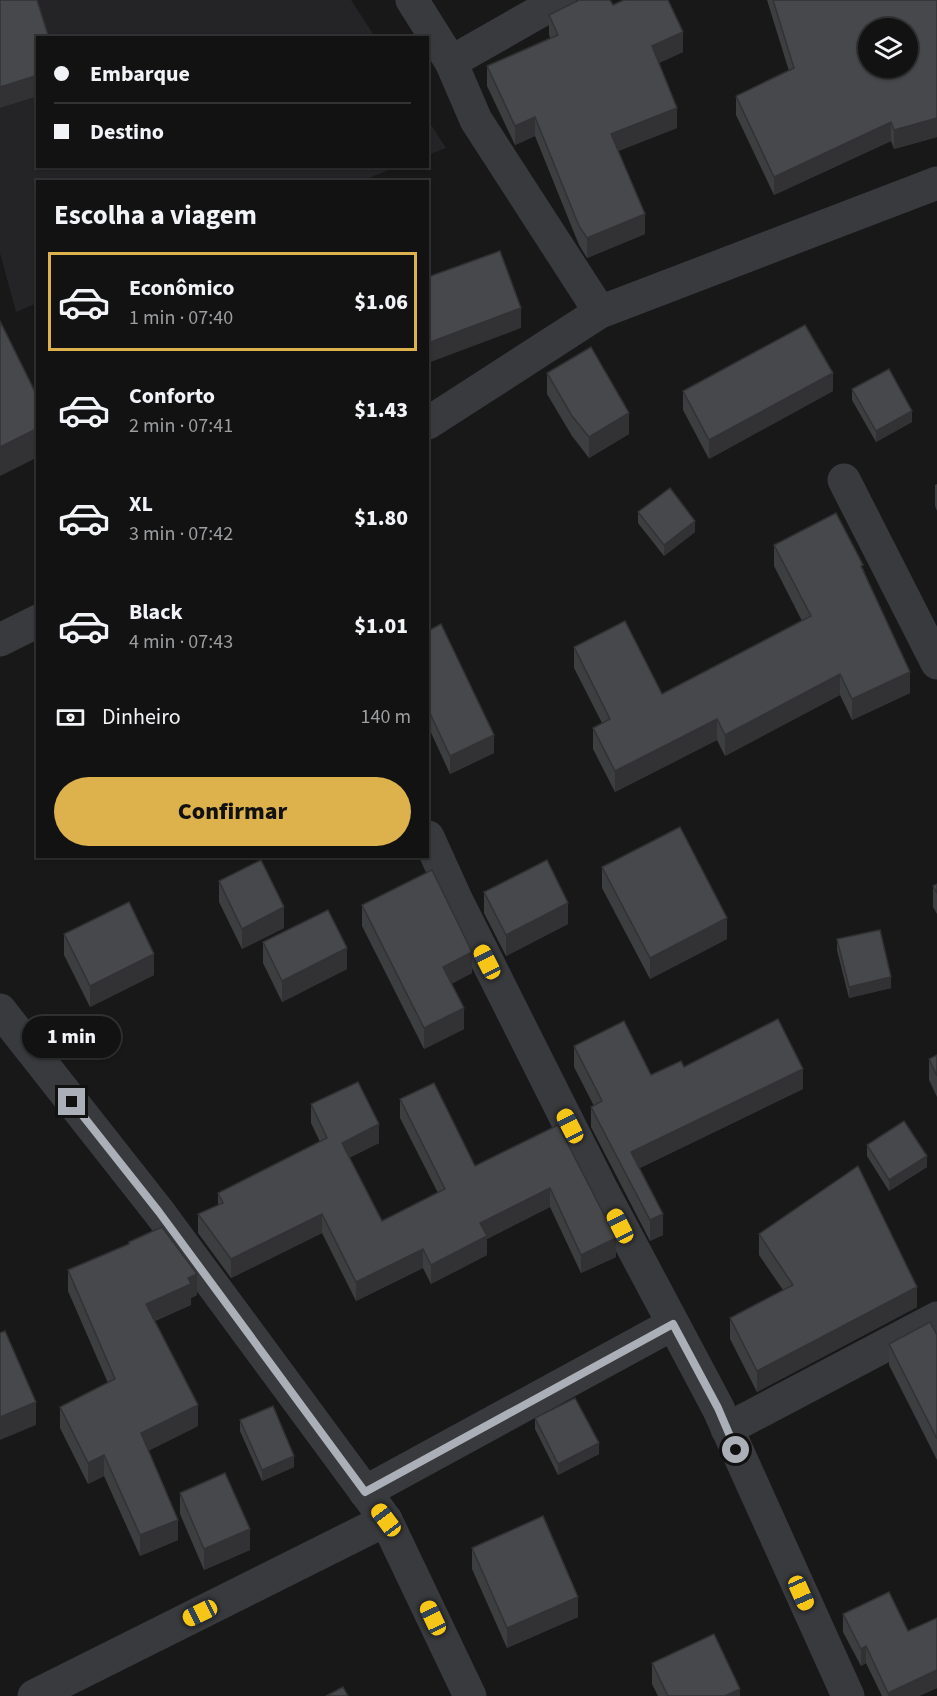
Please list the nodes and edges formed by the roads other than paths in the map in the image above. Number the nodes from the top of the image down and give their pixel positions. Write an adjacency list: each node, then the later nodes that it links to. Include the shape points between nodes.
1 (412, 0): 3 (street)
2 (560, 0): 3 (street)
3 (451, 62): 5 (street, via 476,120)
4 (937, 183): 5 (street)
5 (600, 312): 6 (street)
6 (429, 422)
7 (844, 480): 10 (street)
8 (36, 622): 9 (street)
9 (0, 639)
10 (937, 663)
11 (429, 839): 14 (street, via 457,902)
12 (0, 1010): 16 (street, via 159,1212)
13 (937, 1318): 15 (street)
14 (673, 1324): 15 (street); 16 (street)
15 (727, 1429): 20 (street)
16 (365, 1492): 17 (street)
17 (386, 1520): 18 (street); 19 (street)
18 (34, 1696)
19 (470, 1696)
20 (848, 1696)

